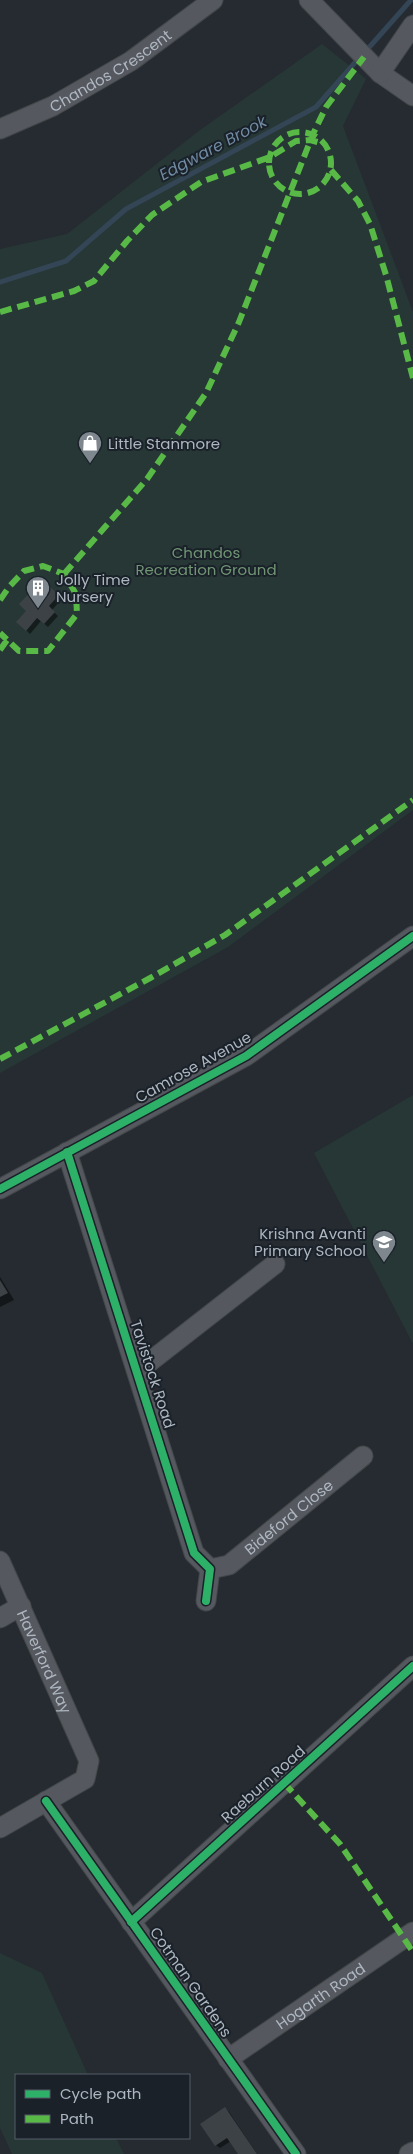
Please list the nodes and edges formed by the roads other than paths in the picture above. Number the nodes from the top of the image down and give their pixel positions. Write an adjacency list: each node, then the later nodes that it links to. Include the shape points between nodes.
1 (213, 0): 6 (street, Chandos Crescent, via 131,61 53,106)
2 (318, 3): 4 (street)
3 (413, 25): 4 (street)
4 (380, 73): 5 (street)
5 (413, 96)
6 (0, 128)
7 (413, 936): 8 (street, Camrose Avenue, via 246,1056)
8 (67, 1152): 9 (street, Camrose Avenue); 11 (street, Tavistock Road)
9 (0, 1189)
10 (275, 1264): 11 (street)
11 (138, 1371): 14 (street, Tavistock Road, via 194,1553)
12 (364, 1456): 14 (street, Bideford Close, via 229,1566)
13 (0, 1561): 16 (street, Haverford Way)
14 (210, 1569): 15 (street)
15 (206, 1601)
16 (21, 1606): 17 (street); 19 (street, Haverford Way, via 90,1762 85,1779)
17 (0, 1618)
18 (413, 1666): 21 (street, Raeburn Road)
19 (46, 1801): 20 (street); 21 (street, Cotman Gardens)
20 (0, 1828)
21 (131, 1922): 23 (street, Cotman Gardens)
22 (413, 1932): 23 (street, Hogarth Road)
23 (228, 2059): 25 (street, Cotman Gardens)
24 (413, 2152): 26 (street)
25 (296, 2154)
26 (409, 2154)

